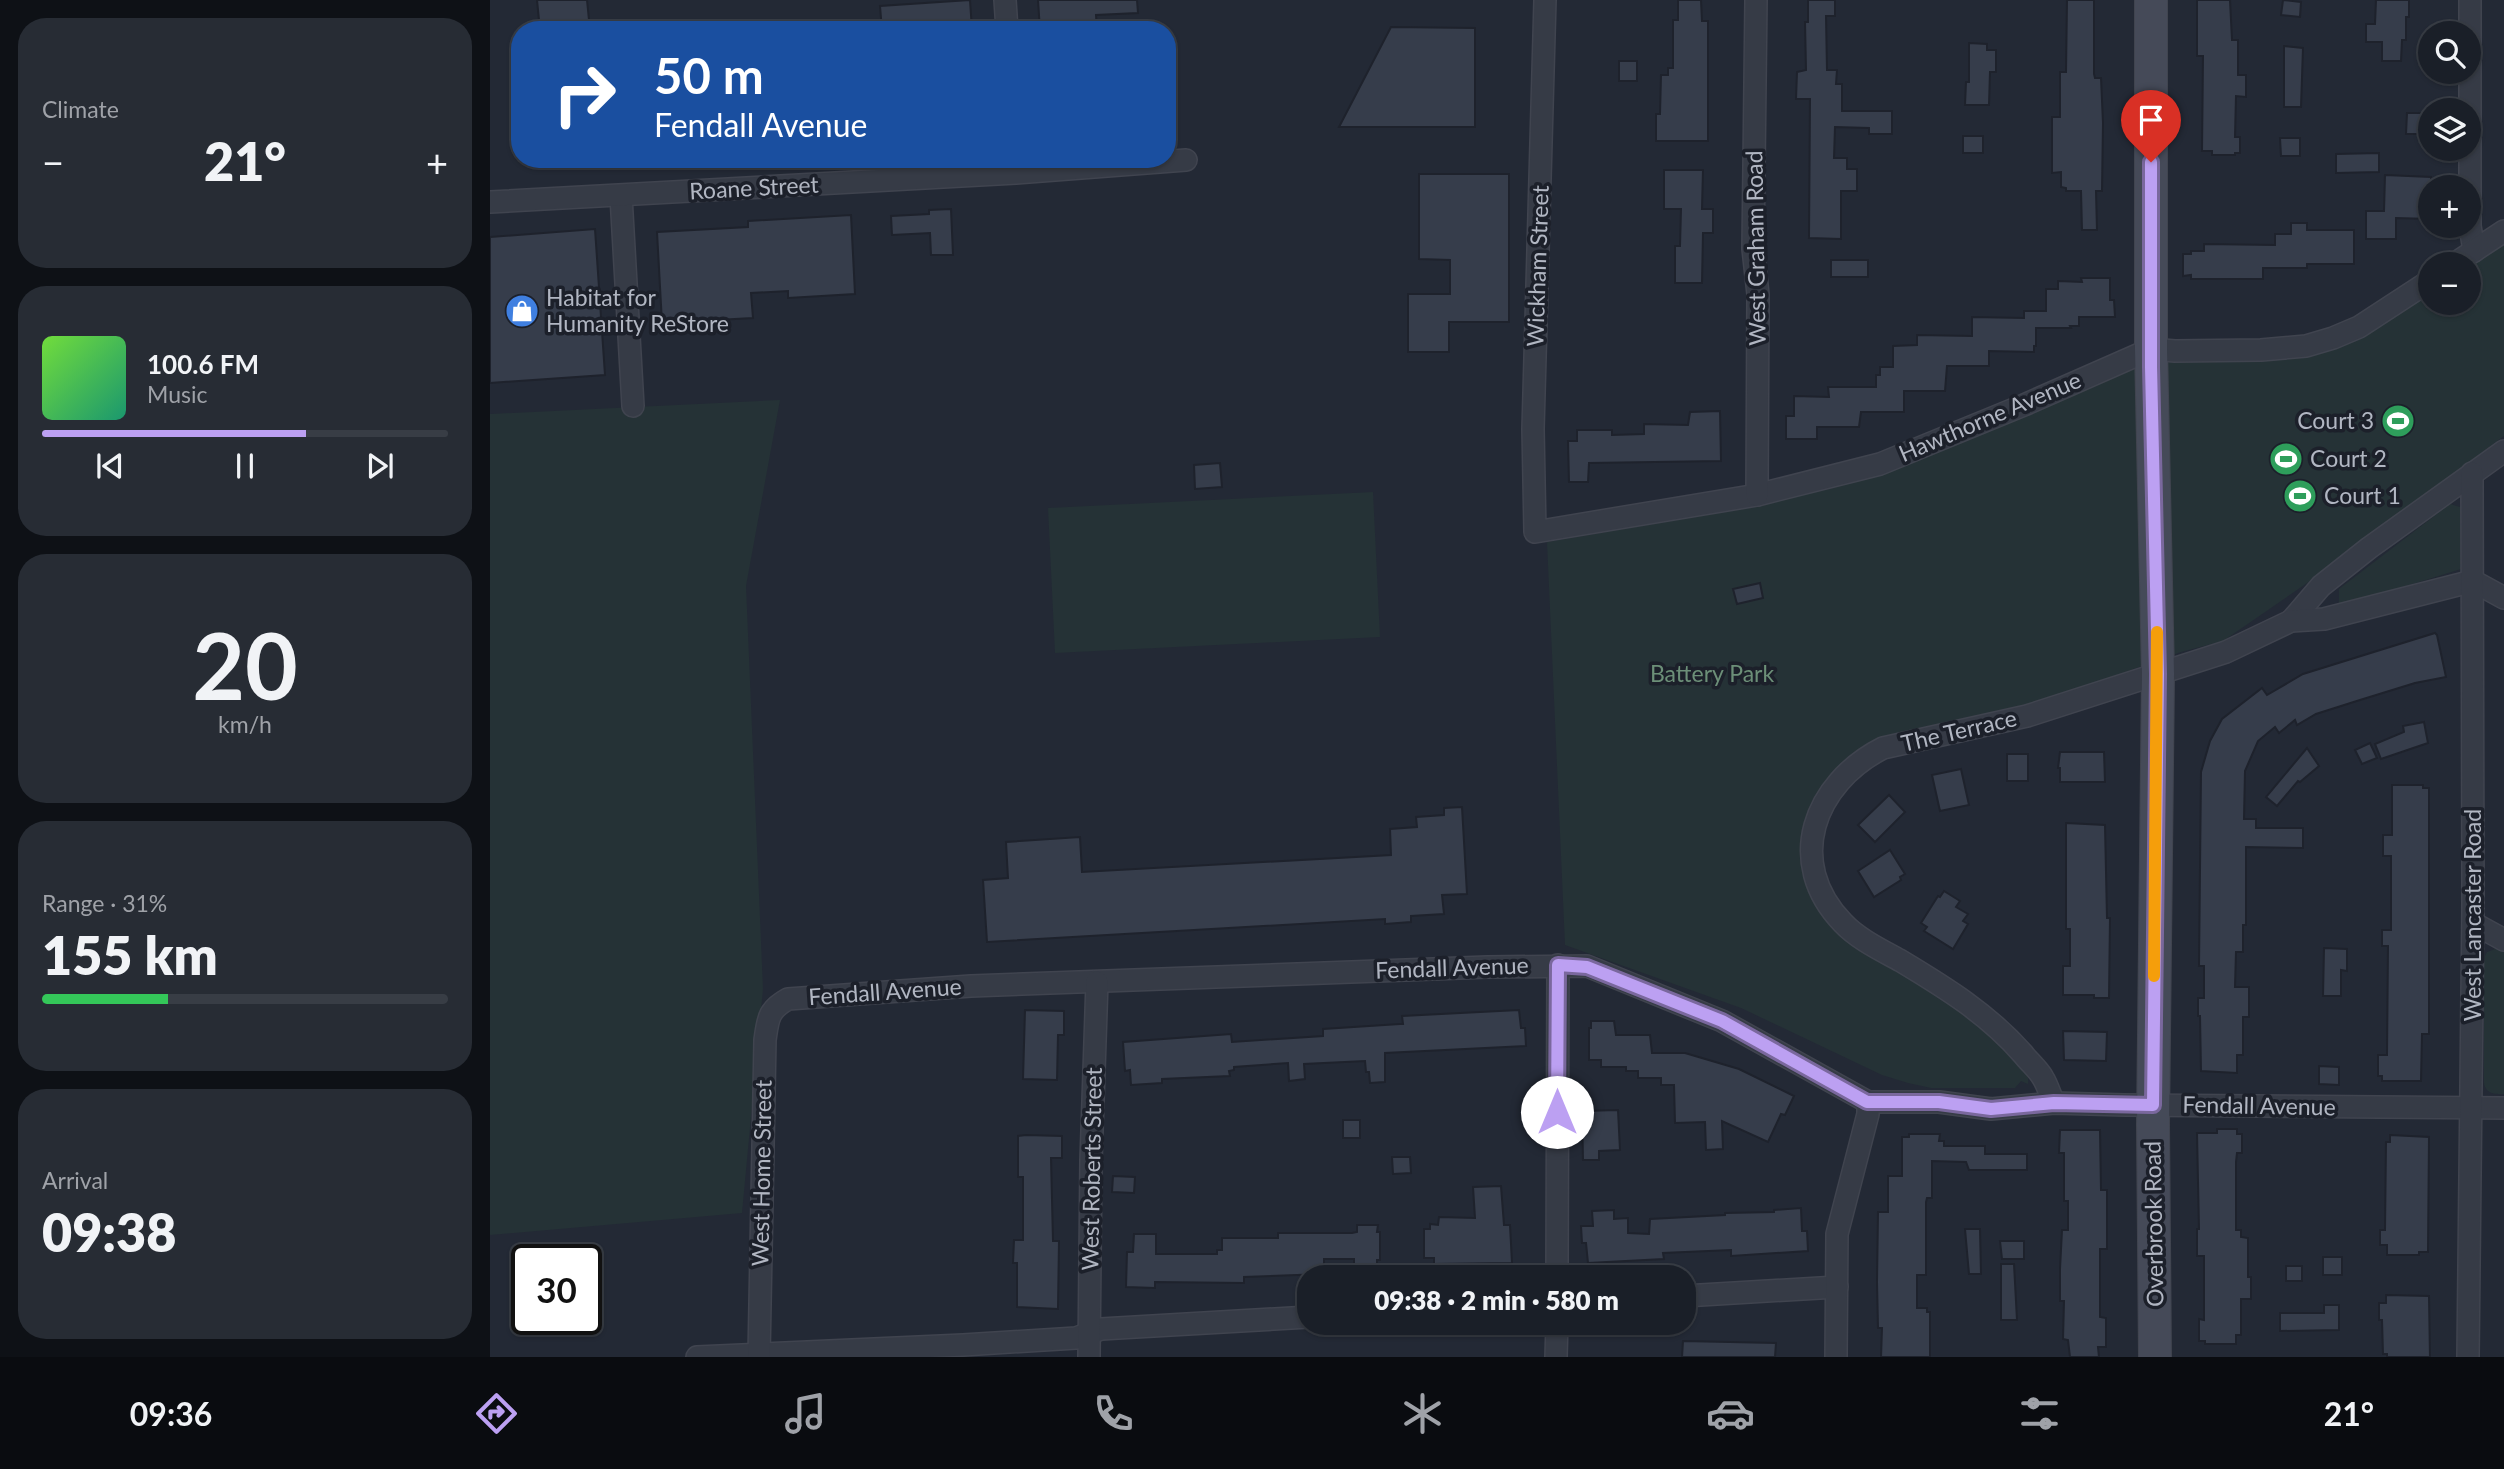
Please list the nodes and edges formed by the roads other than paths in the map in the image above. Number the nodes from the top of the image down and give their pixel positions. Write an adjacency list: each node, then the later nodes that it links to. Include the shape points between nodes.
1 (1005, 0): 6 (street)
2 (1545, 0): 20 (street, Wickham Street, via 1533,429)
3 (1756, 0): 19 (street, West Graham Road, via 1753,249 1758,294)
4 (2151, 0): 15 (street, Overbrook Road)
5 (2470, 0): 13 (street, via 2470,226)
6 (1006, 21)
7 (1176, 160): 8 (street, Roane Street)
8 (1186, 160)
9 (990, 168): 10 (street, Roane Street)
10 (621, 196): 11 (street, Roane Street); 16 (street)
11 (490, 202)
12 (2504, 231): 13 (street)
13 (2474, 251)
14 (2418, 289): 15 (street, Hawthorne Avenue, via 2359,327 2306,346)
15 (2151, 349): 19 (street, Hawthorne Avenue, via 1880,464); 24 (street, Overbrook Road)
16 (633, 406)
17 (2504, 451): 18 (street)
18 (2472, 473): 21 (street, West Lancaster Road); 23 (street, via 2321,586)
19 (1757, 495): 20 (street, Hawthorne Avenue)
20 (1535, 532)
21 (2473, 581): 22 (street); 23 (street, The Terrace, via 2324,620); 25 (street, West Lancaster Road)
22 (2504, 598)
23 (2291, 621): 24 (street, The Terrace, via 2226,652)
24 (2158, 674): 31 (street, The Terrace, via 2027,716 1883,748 1845,774 1822,804 1815,822 1812,846 1818,886 1833,912 1861,937 1960,997 1994,1024 2043,1077); 32 (street, Overbrook Road)
25 (2473, 923): 26 (street); 33 (street, West Lancaster Road)
26 (2504, 940)
27 (1558, 965): 28 (street, Fendall Avenue); 30 (street, Fendall Avenue, via 1587,967 1722,1021); 35 (street)
28 (1097, 982): 29 (street, Fendall Avenue); 39 (street, West Roberts Street)
29 (788, 999): 41 (street, West Home Street, via 776,1005 768,1017 765,1040)
30 (1867, 1102): 31 (street, Fendall Avenue, via 1939,1102 1991,1109); 36 (street, via 1868,1114 1837,1234)
31 (2054, 1103): 32 (street, Fendall Avenue)
32 (2153, 1105): 33 (street, Fendall Avenue); 46 (street, Overbrook Road)
33 (2472, 1108): 34 (street, Fendall Avenue); 47 (street, West Lancaster Road)
34 (2504, 1108)
35 (1557, 1265)
36 (1837, 1287): 37 (street); 45 (street)
37 (1696, 1295)
38 (1297, 1318): 39 (street)
39 (1089, 1333): 41 (street, via 1076,1338 963,1346); 43 (street, West Roberts Street)
40 (1556, 1335): 44 (street)
41 (759, 1355): 42 (street)
42 (697, 1357)
43 (1089, 1357)
44 (1556, 1357)
45 (1836, 1357)
46 (2155, 1357)
47 (2468, 1357)

